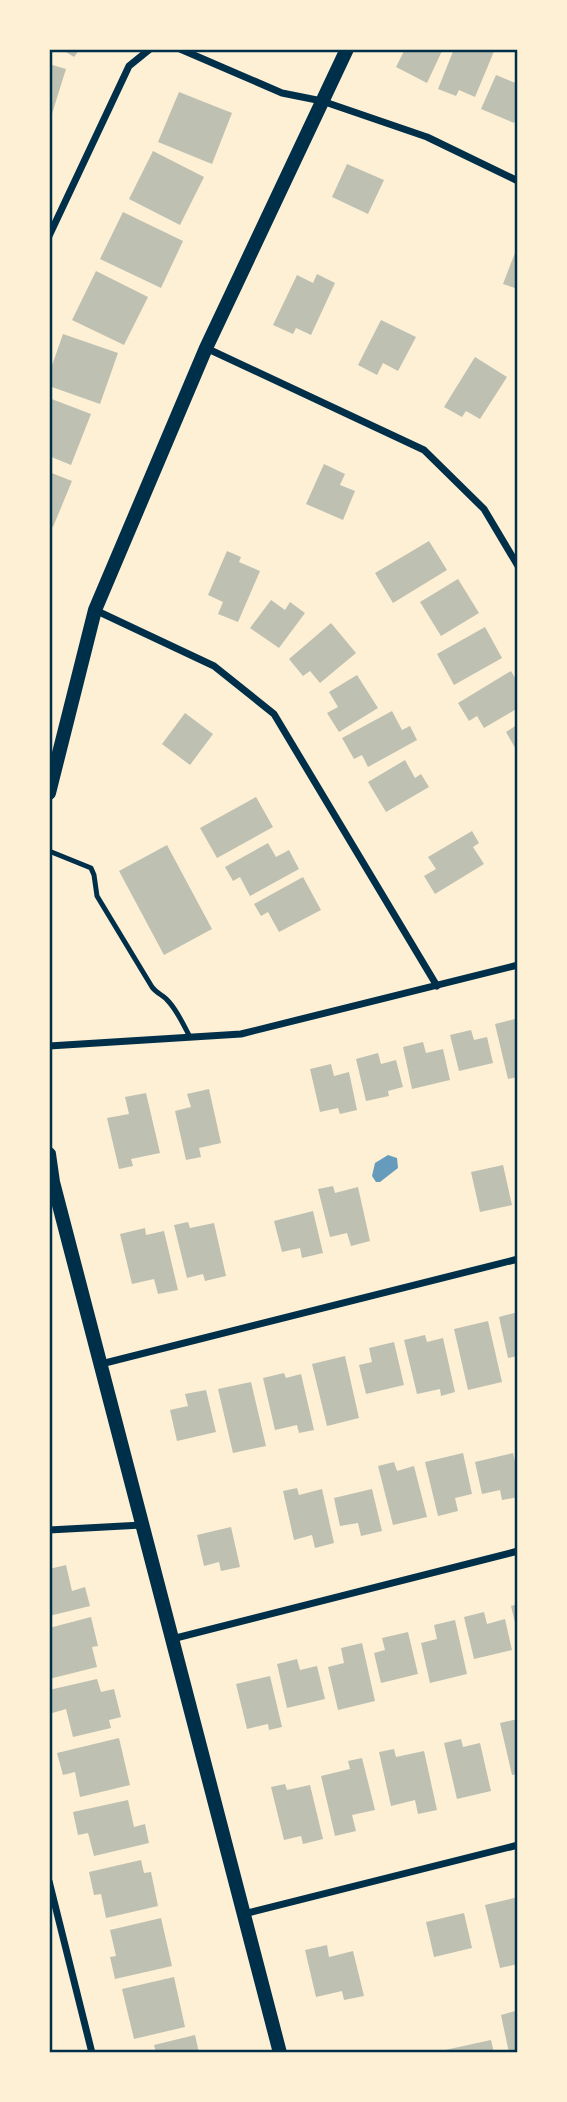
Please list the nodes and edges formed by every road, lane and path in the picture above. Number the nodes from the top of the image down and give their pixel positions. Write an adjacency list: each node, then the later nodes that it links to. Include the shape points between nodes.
1 (150, 49): 6 (street, via 129,66)
2 (180, 49): 4 (street, via 282,93)
3 (346, 49): 4 (main road)
4 (322, 102): 5 (street, via 426,137); 7 (main road)
5 (518, 181)
6 (49, 236)
7 (206, 348): 8 (street, via 424,450 484,509); 9 (main road)
8 (518, 566)
9 (94, 610): 10 (main road); 13 (street, via 214,666 274,714)
10 (49, 793)
11 (49, 851): 14 (lane, via 91,869 97,896 152,987 171,1004)
12 (518, 965): 13 (street)
13 (437, 986): 14 (street, via 241,1034)
14 (190, 1038): 15 (street)
15 (49, 1046)
16 (49, 1154): 17 (main road)
17 (51, 1183): 19 (main road)
18 (518, 1259): 19 (street)
19 (100, 1364): 20 (main road)
20 (143, 1524): 21 (street); 23 (main road)
21 (49, 1530)
22 (518, 1551): 23 (street)
23 (172, 1639): 26 (main road)
24 (518, 1844): 26 (street)
25 (49, 1881): 27 (street)
26 (244, 1914): 28 (main road)
27 (92, 2053)
28 (280, 2053)

